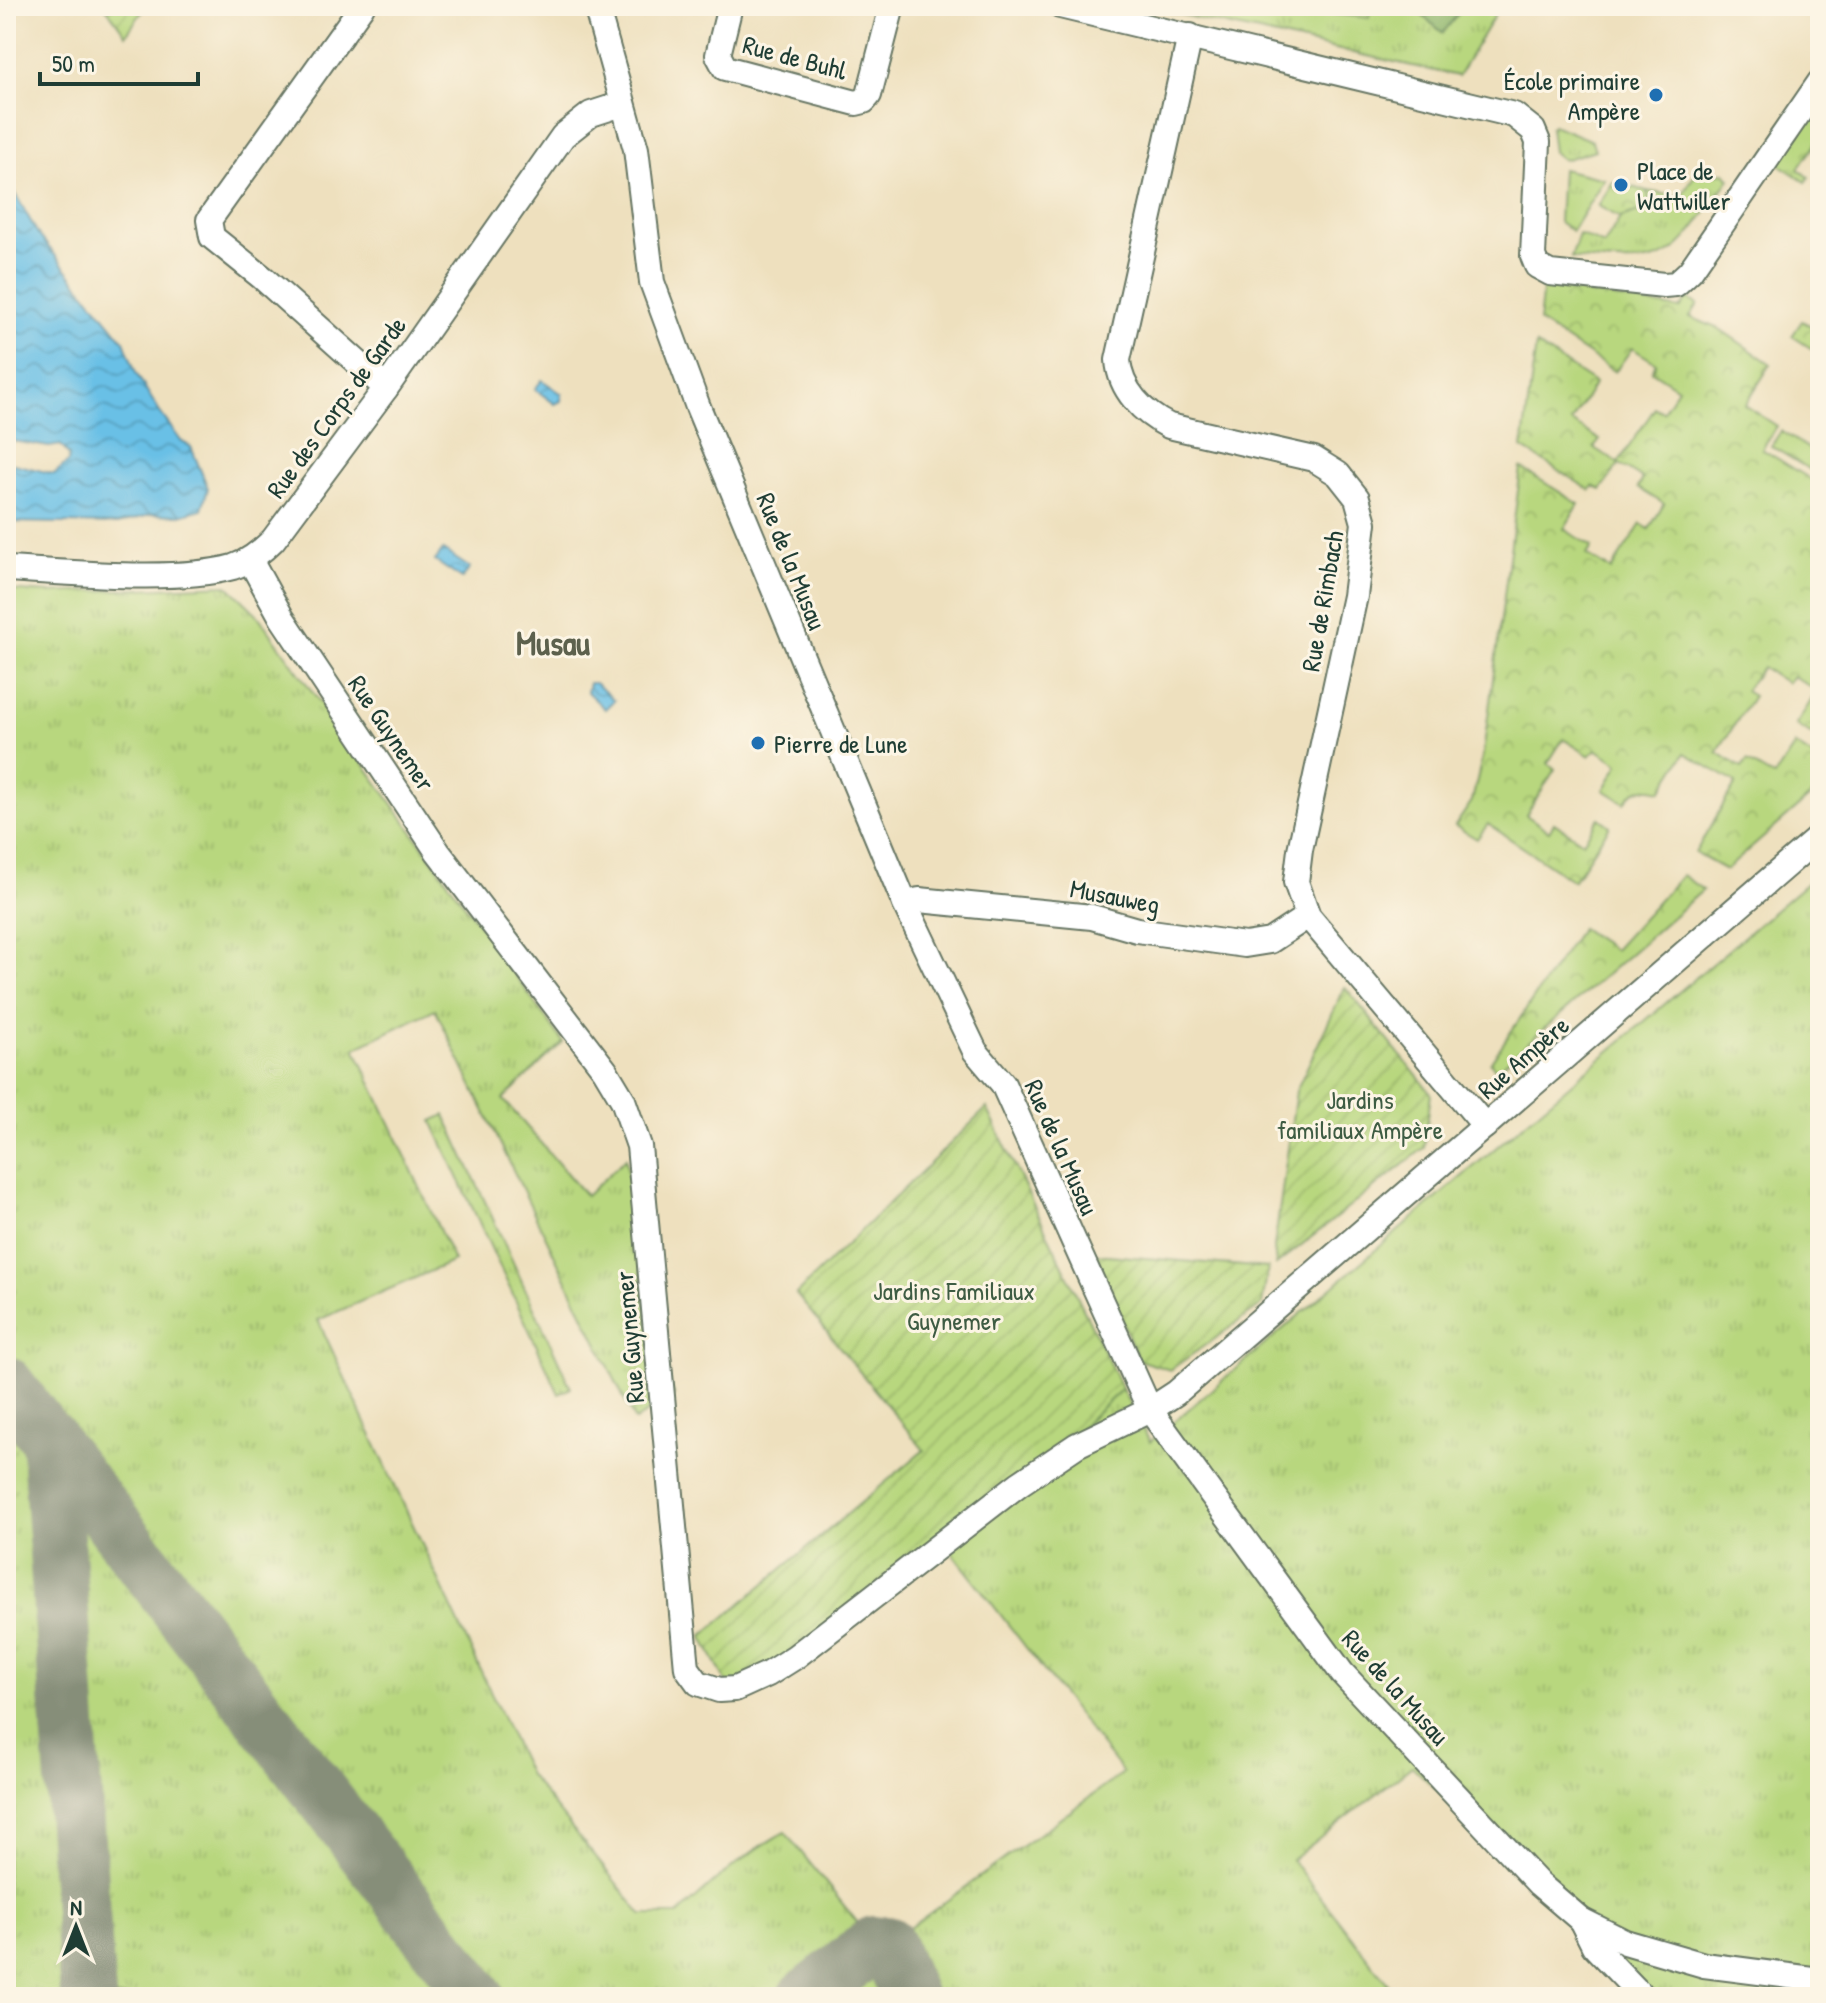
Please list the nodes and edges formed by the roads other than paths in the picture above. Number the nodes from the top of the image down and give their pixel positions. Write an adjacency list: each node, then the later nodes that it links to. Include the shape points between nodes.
1 (362, 6): 9 (street, via 209,220 212,237)
2 (596, 6): 8 (street, Rue de la Musau)
3 (730, 6): 4 (street, Rue de Buhl, via 718,55 725,68 856,103 869,95)
4 (892, 6)
5 (1060, 6): 6 (street)
6 (1190, 36): 7 (street, via 1450,97 1523,120 1538,142 1533,256 1537,266 1550,273 1664,285 1676,284 1690,271); 14 (street, Rue de Rimbach, via 1119,371 1140,407 1153,418 1314,459 1338,474 1357,498 1364,523 1355,596 1296,871)
7 (1820, 82)
8 (622, 104): 9 (street, Rue des Corps de Garde, via 591,114 563,136); 13 (street, Rue de la Musau, via 636,149 652,282 698,407)
9 (386, 388): 10 (street, Rue des Corps de Garde, via 273,540)
10 (250, 560): 11 (street, Rue des Corps de Garde, via 219,570 169,573); 16 (street, Rue Guynemer, via 384,774 605,1070 633,1122 687,1668 698,1683 735,1689 795,1657 1019,1484 1077,1445)
11 (6, 569)
12 (1820, 836): 15 (street, Rue Ampère)
13 (905, 904): 14 (street, Musauweg, via 919,900 1052,912 1245,945 1270,941); 16 (street, Rue de la Musau, via 975,1051 1003,1084)
14 (1308, 916): 15 (street, Rue de Rimbach)
15 (1485, 1126): 16 (street, Rue Ampère)
16 (1150, 1410): 17 (street, Rue de la Musau, via 1342,1673 1539,1884)
17 (1581, 1920): 18 (street, Rue de la Musau, via 1625,1942 1704,1965); 19 (street, via 1594,1946)
18 (1820, 1980)
19 (1643, 1997)

